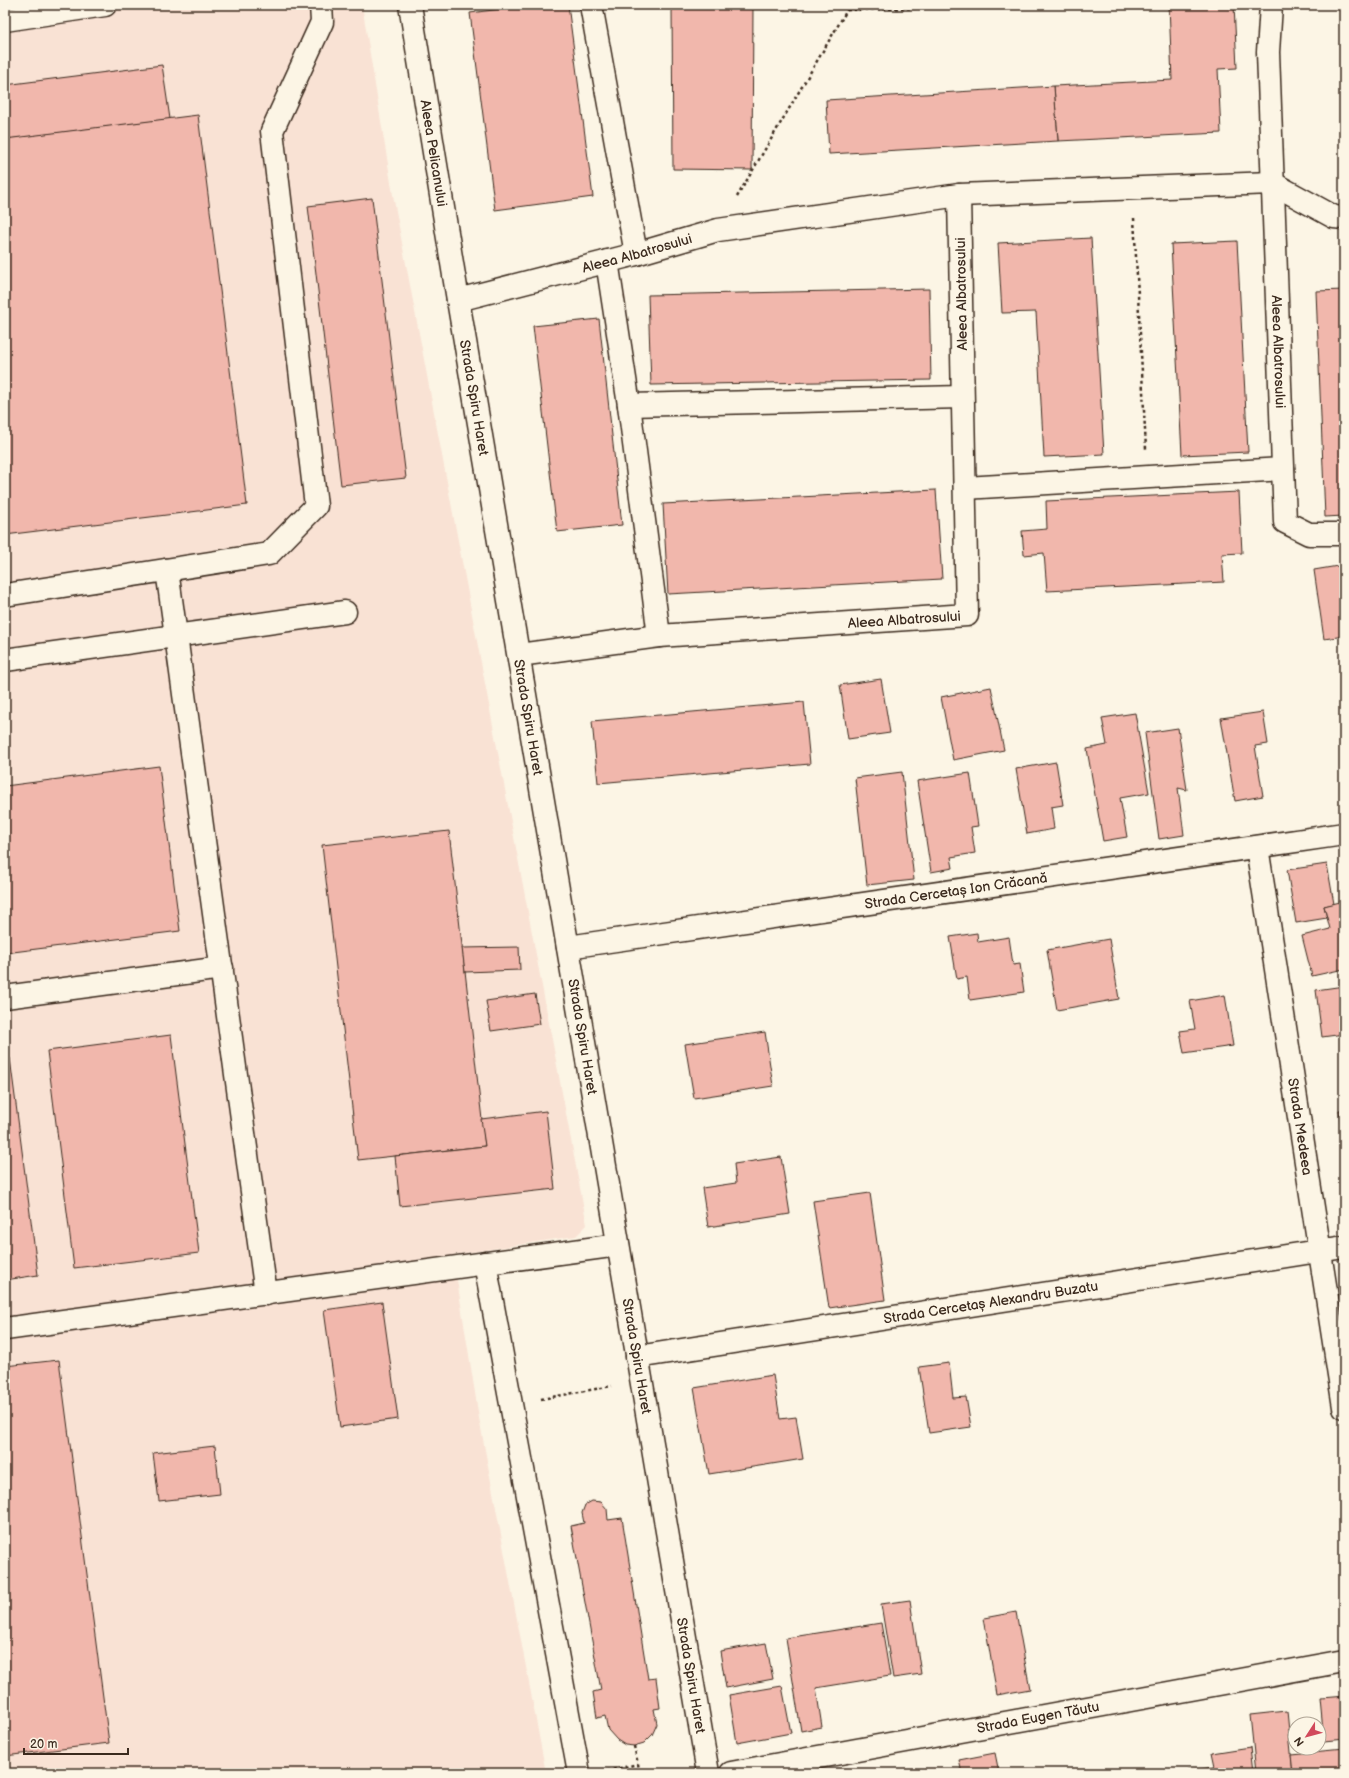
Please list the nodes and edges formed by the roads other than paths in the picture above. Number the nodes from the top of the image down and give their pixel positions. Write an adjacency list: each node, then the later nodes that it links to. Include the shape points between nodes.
1 (105, 5): 6 (street)
2 (321, 5): 18 (street, via 322,22 272,130 316,506 269,554)
3 (410, 5): 12 (street, Aleea Pelicanului)
4 (591, 5): 10 (street)
5 (1271, 5): 7 (street, Aleea Albatrosului, via 1268,52)
6 (5, 20)
7 (1272, 183): 8 (street, Aleea Albatrosului); 9 (street, via 1334,217); 15 (street, Aleea Albatrosului)
8 (959, 195): 10 (street, Aleea Albatrosului, via 718,230); 13 (street, Aleea Albatrosului)
9 (1344, 218)
10 (636, 254): 11 (street, Aleea Albatrosului)
11 (607, 261): 12 (street, Aleea Albatrosului); 14 (street)
12 (458, 300): 23 (street, Strada Spiru Haret)
13 (962, 398): 14 (street); 16 (street, Aleea Albatrosului)
14 (630, 405): 22 (street)
15 (1283, 469): 16 (street); 17 (street, Aleea Albatrosului, via 1285,522 1310,534)
16 (964, 488): 22 (street, Aleea Albatrosului, via 967,615)
17 (1344, 534)
18 (167, 570): 19 (street); 21 (street)
19 (5, 595)
20 (345, 612): 21 (street)
21 (176, 636): 24 (street); 28 (street)
22 (659, 636): 23 (street, Aleea Albatrosului)
23 (519, 655): 27 (street, Strada Spiru Haret)
24 (5, 660)
25 (1344, 834): 26 (street, Strada Cercetaș Ion Crăcană)
26 (1257, 847): 27 (street, Strada Cercetaș Ion Crăcană); 32 (street, Strada Medeea)
27 (568, 947): 30 (street, Strada Spiru Haret)
28 (222, 968): 29 (street); 34 (street)
29 (5, 997)
30 (618, 1245): 33 (street); 36 (street, Strada Spiru Haret)
31 (1344, 1247): 32 (street, Strada Cercetaș Alexandru Buzatu)
32 (1319, 1249): 36 (street, Strada Cercetaș Alexandru Buzatu); 37 (street, Strada Medeea)
33 (485, 1263): 34 (street); 39 (street)
34 (266, 1294): 35 (street)
35 (5, 1329)
36 (637, 1357): 40 (street, Strada Spiru Haret)
37 (1344, 1407)
38 (1344, 1661): 41 (street, Strada Eugen Tăutu)
39 (579, 1773)
40 (708, 1773)
41 (731, 1773)

